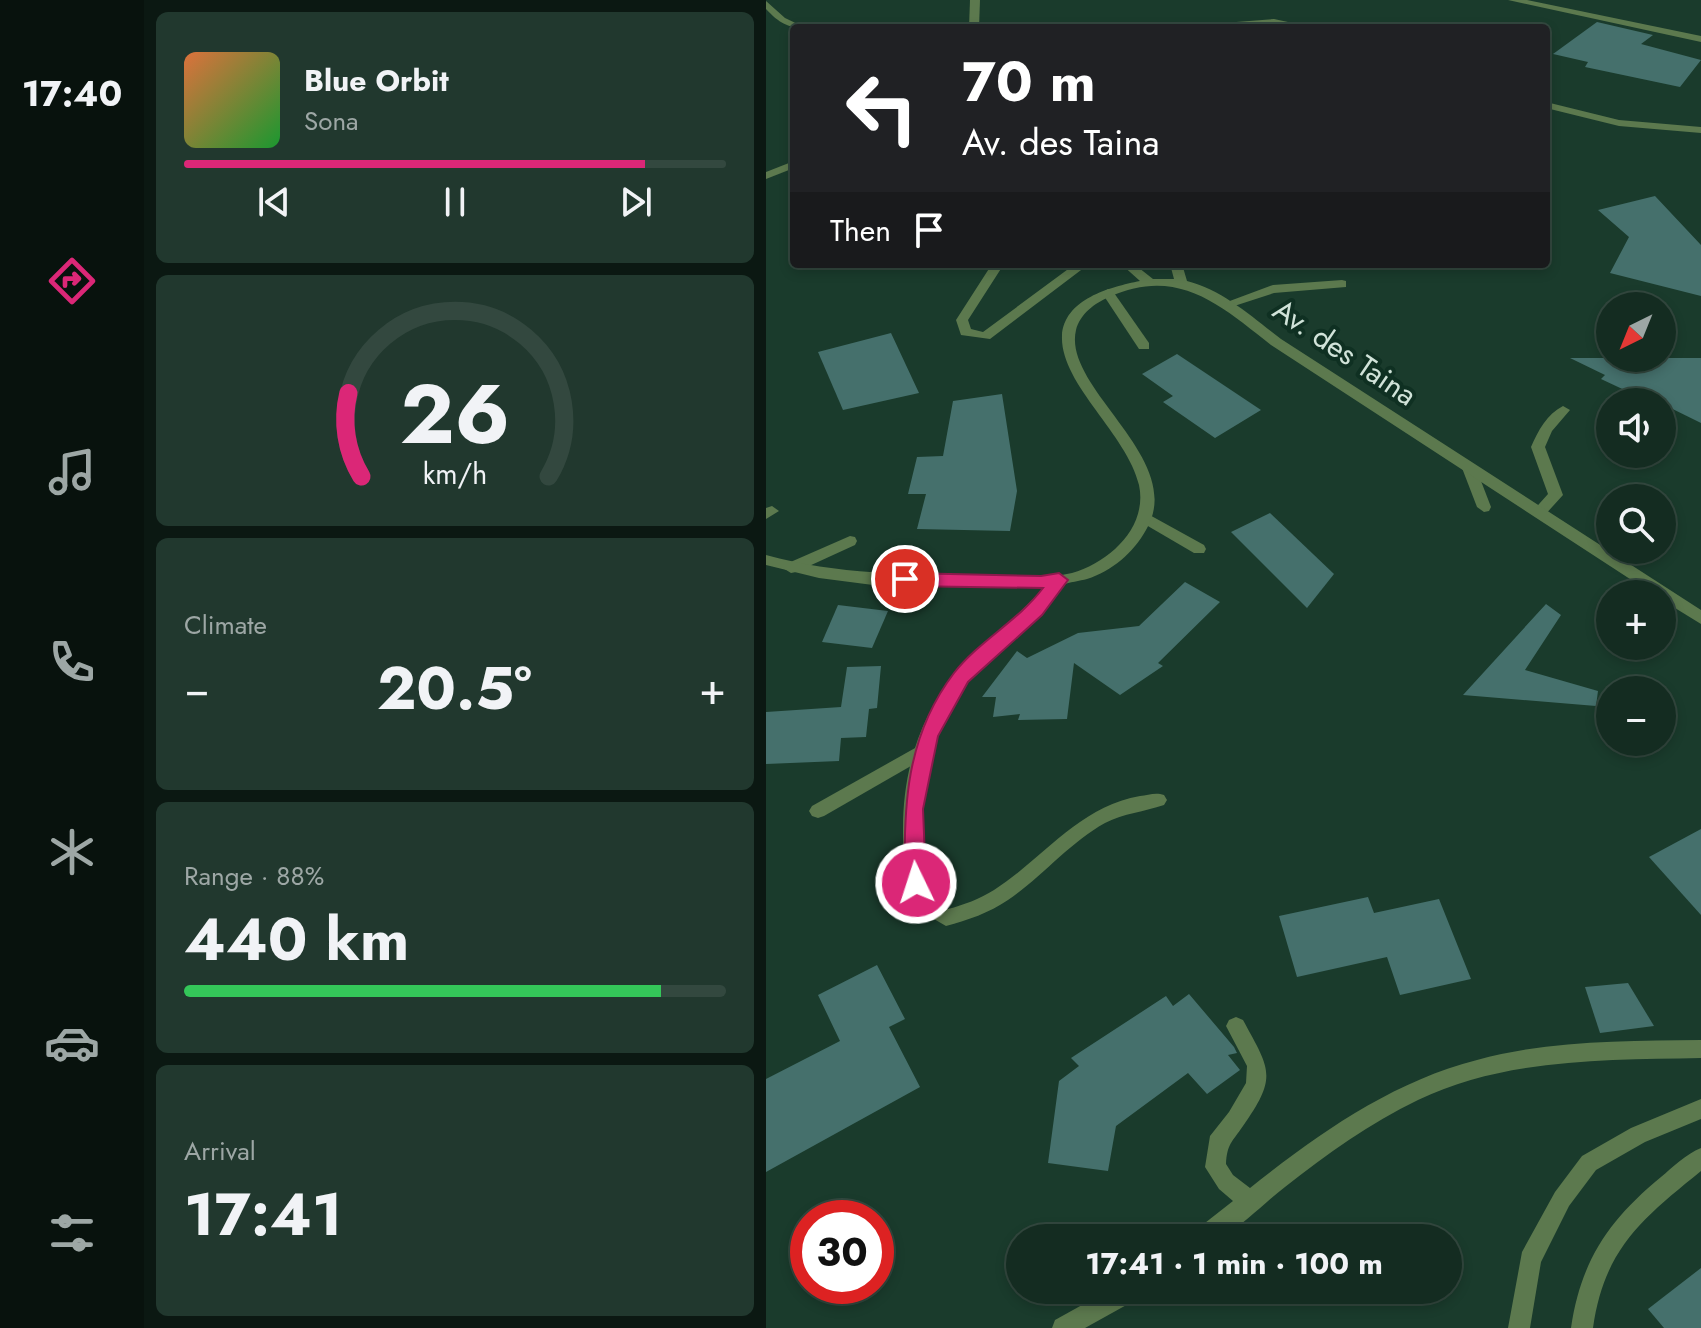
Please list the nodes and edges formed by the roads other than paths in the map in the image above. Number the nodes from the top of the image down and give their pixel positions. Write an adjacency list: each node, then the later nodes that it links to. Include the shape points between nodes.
1 (975, 0): 5 (street)
2 (1513, 0): 8 (street)
3 (766, 4): 4 (street)
4 (792, 24)
5 (974, 24)
6 (1248, 24): 7 (street)
7 (1286, 24)
8 (1701, 39)
9 (1550, 106): 10 (street, via 1619,123)
10 (1701, 130)
11 (790, 166): 12 (street)
12 (766, 176)
13 (995, 268): 14 (street, via 968,305 962,320 966,332 985,336)
14 (1078, 268)
15 (1132, 268): 17 (street)
16 (1177, 268): 18 (street)
17 (1150, 283): 18 (street, Av. des Taina); 20 (street, Av. des Taina)
18 (1182, 284): 21 (street, Av. des Taina)
19 (1342, 284): 21 (street, via 1273,289)
20 (1108, 293): 22 (street); 27 (street, Av. des Taina, via 1080,311 1068,343 1073,363 1145,475)
21 (1225, 305): 24 (street, Av. des Taina)
22 (1144, 346)
23 (1563, 410): 26 (street, via 1538,447 1556,495)
24 (1469, 468): 25 (street); 26 (street, Av. des Taina)
25 (1484, 507)
26 (1538, 513): 33 (street, Av. des Taina)
27 (1146, 518): 29 (street); 32 (street, via 1124,549 1075,577)
28 (850, 541): 31 (street)
29 (1199, 549)
30 (766, 560): 31 (street)
31 (791, 568): 32 (street, via 890,579)
32 (1059, 580): 34 (street, via 1036,611 961,677)
33 (1701, 618)
34 (924, 750): 35 (street, via 913,809 916,883 921,902 946,918 969,915 1003,893 1100,815); 36 (street)
35 (1158, 800)
36 (818, 811)
37 (1236, 1026): 41 (street, via 1257,1065 1256,1085 1217,1143 1215,1167)
38 (1701, 1049): 41 (street, via 1560,1057 1449,1078 1349,1127)
39 (1701, 1109): 45 (street, via 1589,1163 1562,1199 1530,1260)
40 (1701, 1158): 46 (street, via 1645,1204 1596,1263)
41 (1251, 1202): 42 (street)
42 (1222, 1224)
43 (1106, 1304): 44 (street)
44 (1063, 1328)
45 (1519, 1328)
46 (1582, 1328)

